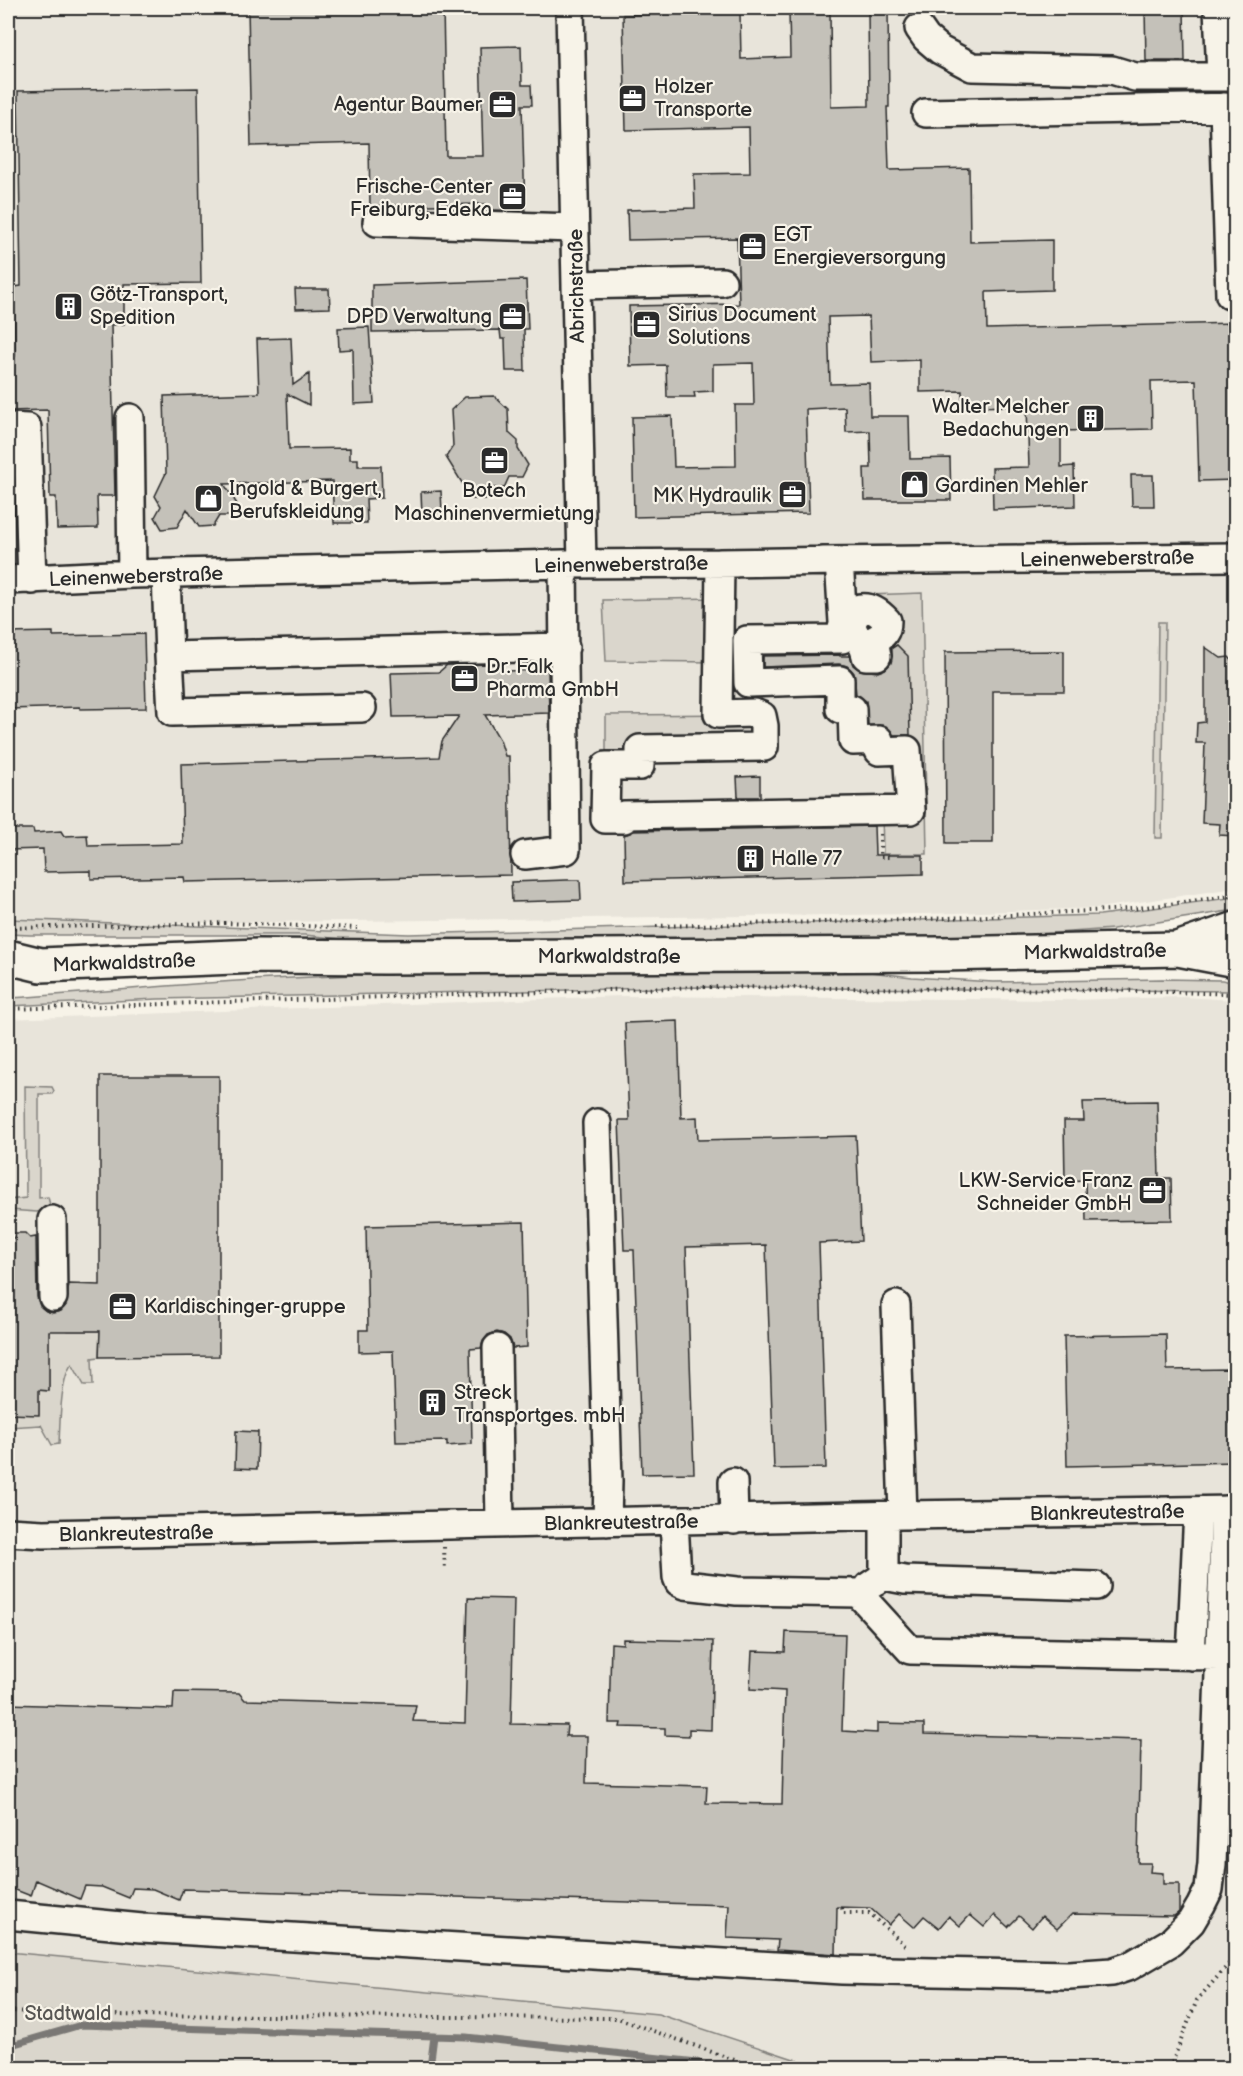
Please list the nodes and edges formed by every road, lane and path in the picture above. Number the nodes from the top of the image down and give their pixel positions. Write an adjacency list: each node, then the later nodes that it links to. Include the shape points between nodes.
1 (570, 8): 8 (street, Abrichstraße)
2 (1218, 8): 4 (street)
3 (920, 28): 4 (street, via 940,50 972,67 1112,70 1135,77)
4 (1228, 77)
5 (1230, 107): 6 (street); 11 (street)
6 (926, 113)
7 (377, 222): 8 (street)
8 (574, 228): 10 (street, Abrichstraße)
9 (722, 282): 10 (street)
10 (576, 285): 17 (street, Abrichstraße)
11 (1230, 295)
12 (130, 418): 18 (street)
13 (8, 427): 20 (street, via 27,428)
14 (1236, 557): 15 (street, Leinenweberstraße)
15 (839, 561): 16 (street, Leinenweberstraße); 24 (street, via 843,622 852,622 860,608 865,607 887,621 884,633 874,640 878,656 866,656 865,645 853,629 845,627 842,639 747,640 748,683 840,680 840,709 852,709 853,741 879,740 879,751 907,750 911,810)
16 (726, 563): 17 (street, Leinenweberstraße); 24 (street, via 733,698 718,714 762,716 764,747 640,749 640,766 606,766 605,819 624,819 624,815)
17 (572, 564): 19 (street, Leinenweberstraße); 21 (street, Abrichstraße)
18 (132, 574): 19 (street, Leinenweberstraße); 20 (street, Leinenweberstraße)
19 (166, 574): 22 (street)
20 (20, 580)
21 (565, 646): 22 (street); 25 (street, Abrichstraße, via 566,850)
22 (169, 656): 23 (street, via 172,712)
23 (362, 708)
24 (879, 810): 26 (path, via 880,857)
25 (525, 855)
26 (891, 857)
27 (1236, 895): 28 (path, via 1131,909)
28 (646, 927)
29 (8, 928): 30 (path, via 226,923)
30 (368, 928)
31 (1236, 929): 32 (main road, Markwaldstraße)
32 (1178, 949): 34 (main road, Markwaldstraße); 35 (main road, Markwaldstraße, via 941,954 258,956)
33 (8, 957): 35 (main road, Markwaldstraße)
34 (1236, 960)
35 (41, 965): 36 (main road, Markwaldstraße)
36 (8, 980)
37 (1236, 994): 38 (path, via 703,987)
38 (8, 1009)
39 (597, 1123): 50 (street)
40 (52, 1220): 41 (street)
41 (52, 1297)
42 (896, 1305): 47 (street)
43 (497, 1348): 51 (street)
44 (733, 1482): 48 (street)
45 (1230, 1510): 46 (street, Blankreutestraße); 57 (street)
46 (1198, 1511): 47 (street, Blankreutestraße); 56 (street)
47 (894, 1515): 48 (street, Blankreutestraße); 53 (street)
48 (734, 1520): 49 (street, Blankreutestraße)
49 (674, 1521): 50 (street, Blankreutestraße); 55 (street, via 677,1577 685,1585 737,1591)
50 (607, 1522): 51 (street, Blankreutestraße)
51 (500, 1524): 52 (street, Blankreutestraße, via 106,1526 43,1534)
52 (8, 1532)
53 (884, 1564): 54 (street, via 905,1580); 55 (street)
54 (1096, 1586)
55 (858, 1593): 56 (street, via 910,1650)
56 (1191, 1656): 57 (street)
57 (1219, 1656): 61 (street, via 1212,1864 1209,1889 1191,1922 1171,1942 1112,1972 1069,1974)
58 (842, 1908): 61 (path, via 843,1913 869,1913)
59 (8, 1915): 61 (street, via 189,1931 842,1970)
60 (1236, 1956): 64 (path, via 1197,2000)
61 (919, 1964)
62 (8, 2011): 63 (path, via 617,2018)
63 (757, 2068)
64 (1170, 2068)

